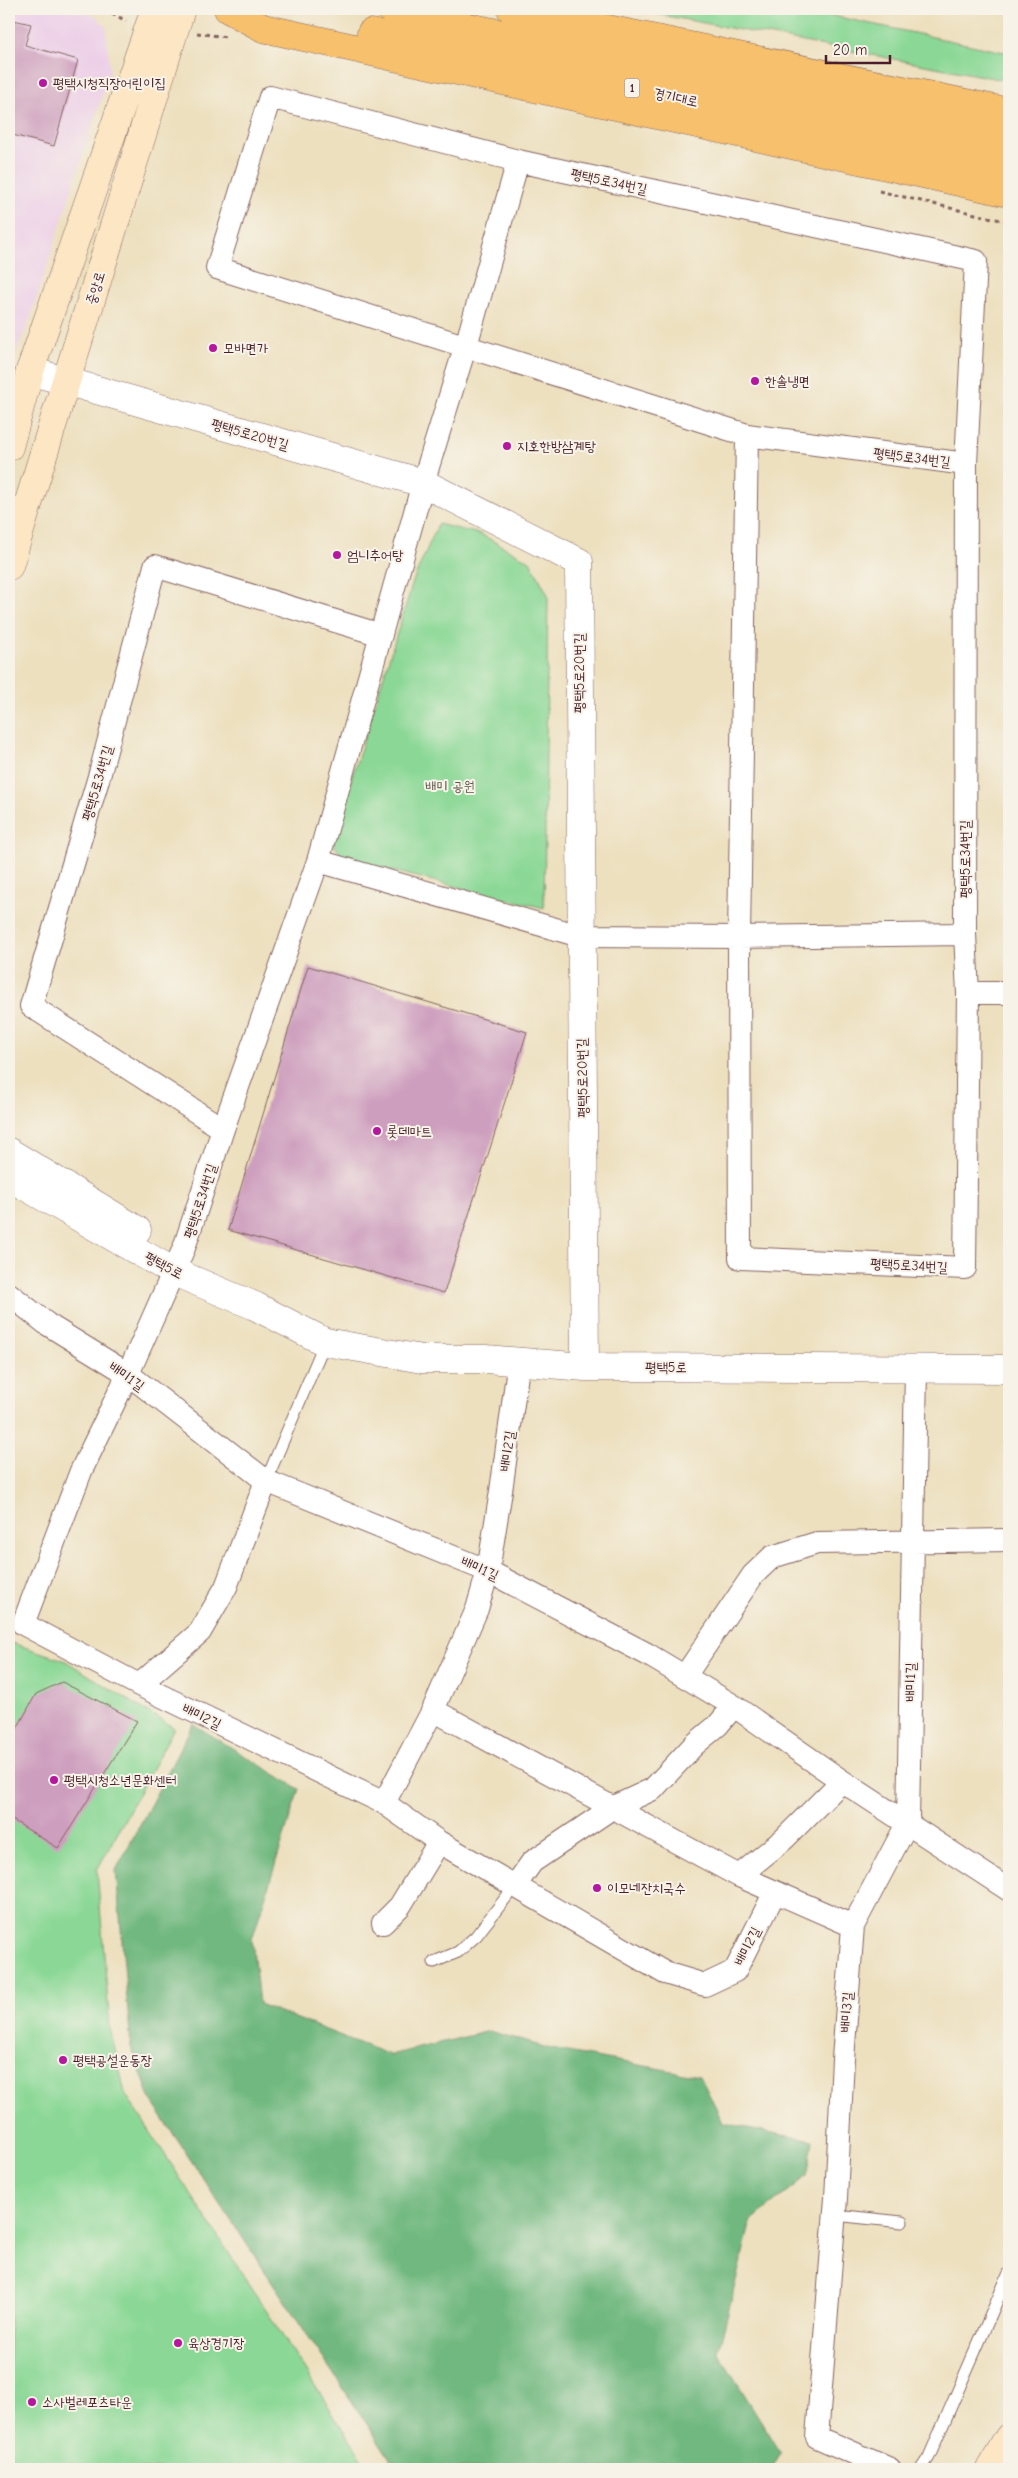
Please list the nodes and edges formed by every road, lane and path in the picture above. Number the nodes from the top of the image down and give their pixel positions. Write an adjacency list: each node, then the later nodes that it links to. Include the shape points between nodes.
1 (155, 9): 13 (main road)
2 (181, 9): 14 (main road, 중앙로)
3 (228, 9): 11 (main road, via 263,28)
4 (255, 9): 10 (main road, 경기대로 / 1)
5 (390, 9): 8 (main road, 경기대로 / 1)
6 (511, 9): 7 (main road)
7 (1009, 112)
8 (1009, 138)
9 (518, 161): 12 (street, 평택5로34번길); 12 (street, via 270,97 217,268); 17 (street, 평택5로34번길, via 976,261)
10 (1009, 166)
11 (1009, 193)
12 (466, 346): 15 (street, 평택5로34번길); 18 (street, 평택5로34번길)
13 (30, 371): 14 (street, 평택5로20번길); 16 (main road)
14 (66, 382): 18 (street, 평택5로20번길); 19 (main road, 중앙로)
15 (747, 436): 17 (street, 평택5로34번길); 24 (street, 평택5로34번길)
16 (9, 448)
17 (966, 464): 22 (street, 평택5로34번길)
18 (423, 483): 20 (street, 평택5로34번길); 23 (street, 평택5로20번길, via 578,562)
19 (9, 566)
20 (381, 635): 21 (street, 평택5로34번길); 27 (street, 평택5로34번길, via 155,566 100,773 31,1006)
21 (318, 861): 23 (street); 27 (street, 평택5로34번길)
22 (965, 934): 24 (street); 25 (street, 평택5로34번길)
23 (580, 936): 24 (street); 34 (street, 평택5로20번길)
24 (739, 938): 25 (street, 평택5로34번길, via 740,1258 965,1268)
25 (968, 993): 26 (street)
26 (1009, 993)
27 (223, 1129): 30 (street, 평택5로34번길)
28 (9, 1152): 30 (street, via 148,1236)
29 (9, 1178): 30 (street, 평택5로)
30 (174, 1272): 32 (street, 평택5로, via 255,1306); 37 (street, 평택5로34번길)
31 (9, 1294): 37 (street, 배미1길, via 47,1324)
32 (325, 1342): 33 (street, 평택5로, via 422,1359); 38 (lane)
33 (519, 1360): 34 (street, 평택5로); 41 (street, 배미2길)
34 (585, 1367): 35 (street, 평택5로)
35 (916, 1368): 36 (street, 평택5로); 40 (street, 배미1길)
36 (1009, 1369)
37 (128, 1374): 38 (street, 배미1길); 42 (street, 평택5로34번길, via 81,1471)
38 (266, 1481): 41 (street, 배미1길); 44 (street, via 226,1587 200,1632)
39 (1009, 1540): 40 (street)
40 (912, 1542): 43 (street, via 817,1543 772,1557 753,1575); 50 (street, 배미1길)
41 (488, 1570): 43 (street, 배미1길); 46 (street, 배미2길, via 477,1609)
42 (23, 1624): 44 (street, 배미2길)
43 (684, 1676): 45 (street, 배미1길)
44 (138, 1685): 48 (street, 배미2길)
45 (734, 1706): 47 (street, 배미1길); 49 (street, via 653,1789)
46 (433, 1710): 48 (street, 배미2길); 49 (street)
47 (842, 1781): 50 (street, 배미1길); 52 (street, via 784,1839)
48 (384, 1803): 51 (street, 배미2길)
49 (612, 1808): 52 (street); 53 (street, via 532,1862)
50 (908, 1822): 54 (street, 배미1길); 57 (street, 배미3길)
51 (439, 1842): 53 (street, 배미2길); 56 (street, via 400,1906)
52 (739, 1876): 55 (street)
53 (515, 1886): 55 (street, 배미2길, via 665,1973 705,1984 735,1971); 58 (lane, via 476,1936 458,1952)
54 (1009, 1890)
55 (775, 1892): 57 (street)
56 (383, 1924)
57 (853, 1926): 59 (street, 배미3길)
58 (434, 1962)
59 (835, 2215): 60 (lane); 63 (street, 배미3길, via 818,2437)
60 (902, 2222)
61 (1009, 2273): 64 (lane)
62 (1009, 2438): 65 (main road)
63 (890, 2469)
64 (921, 2469)
65 (990, 2469)

